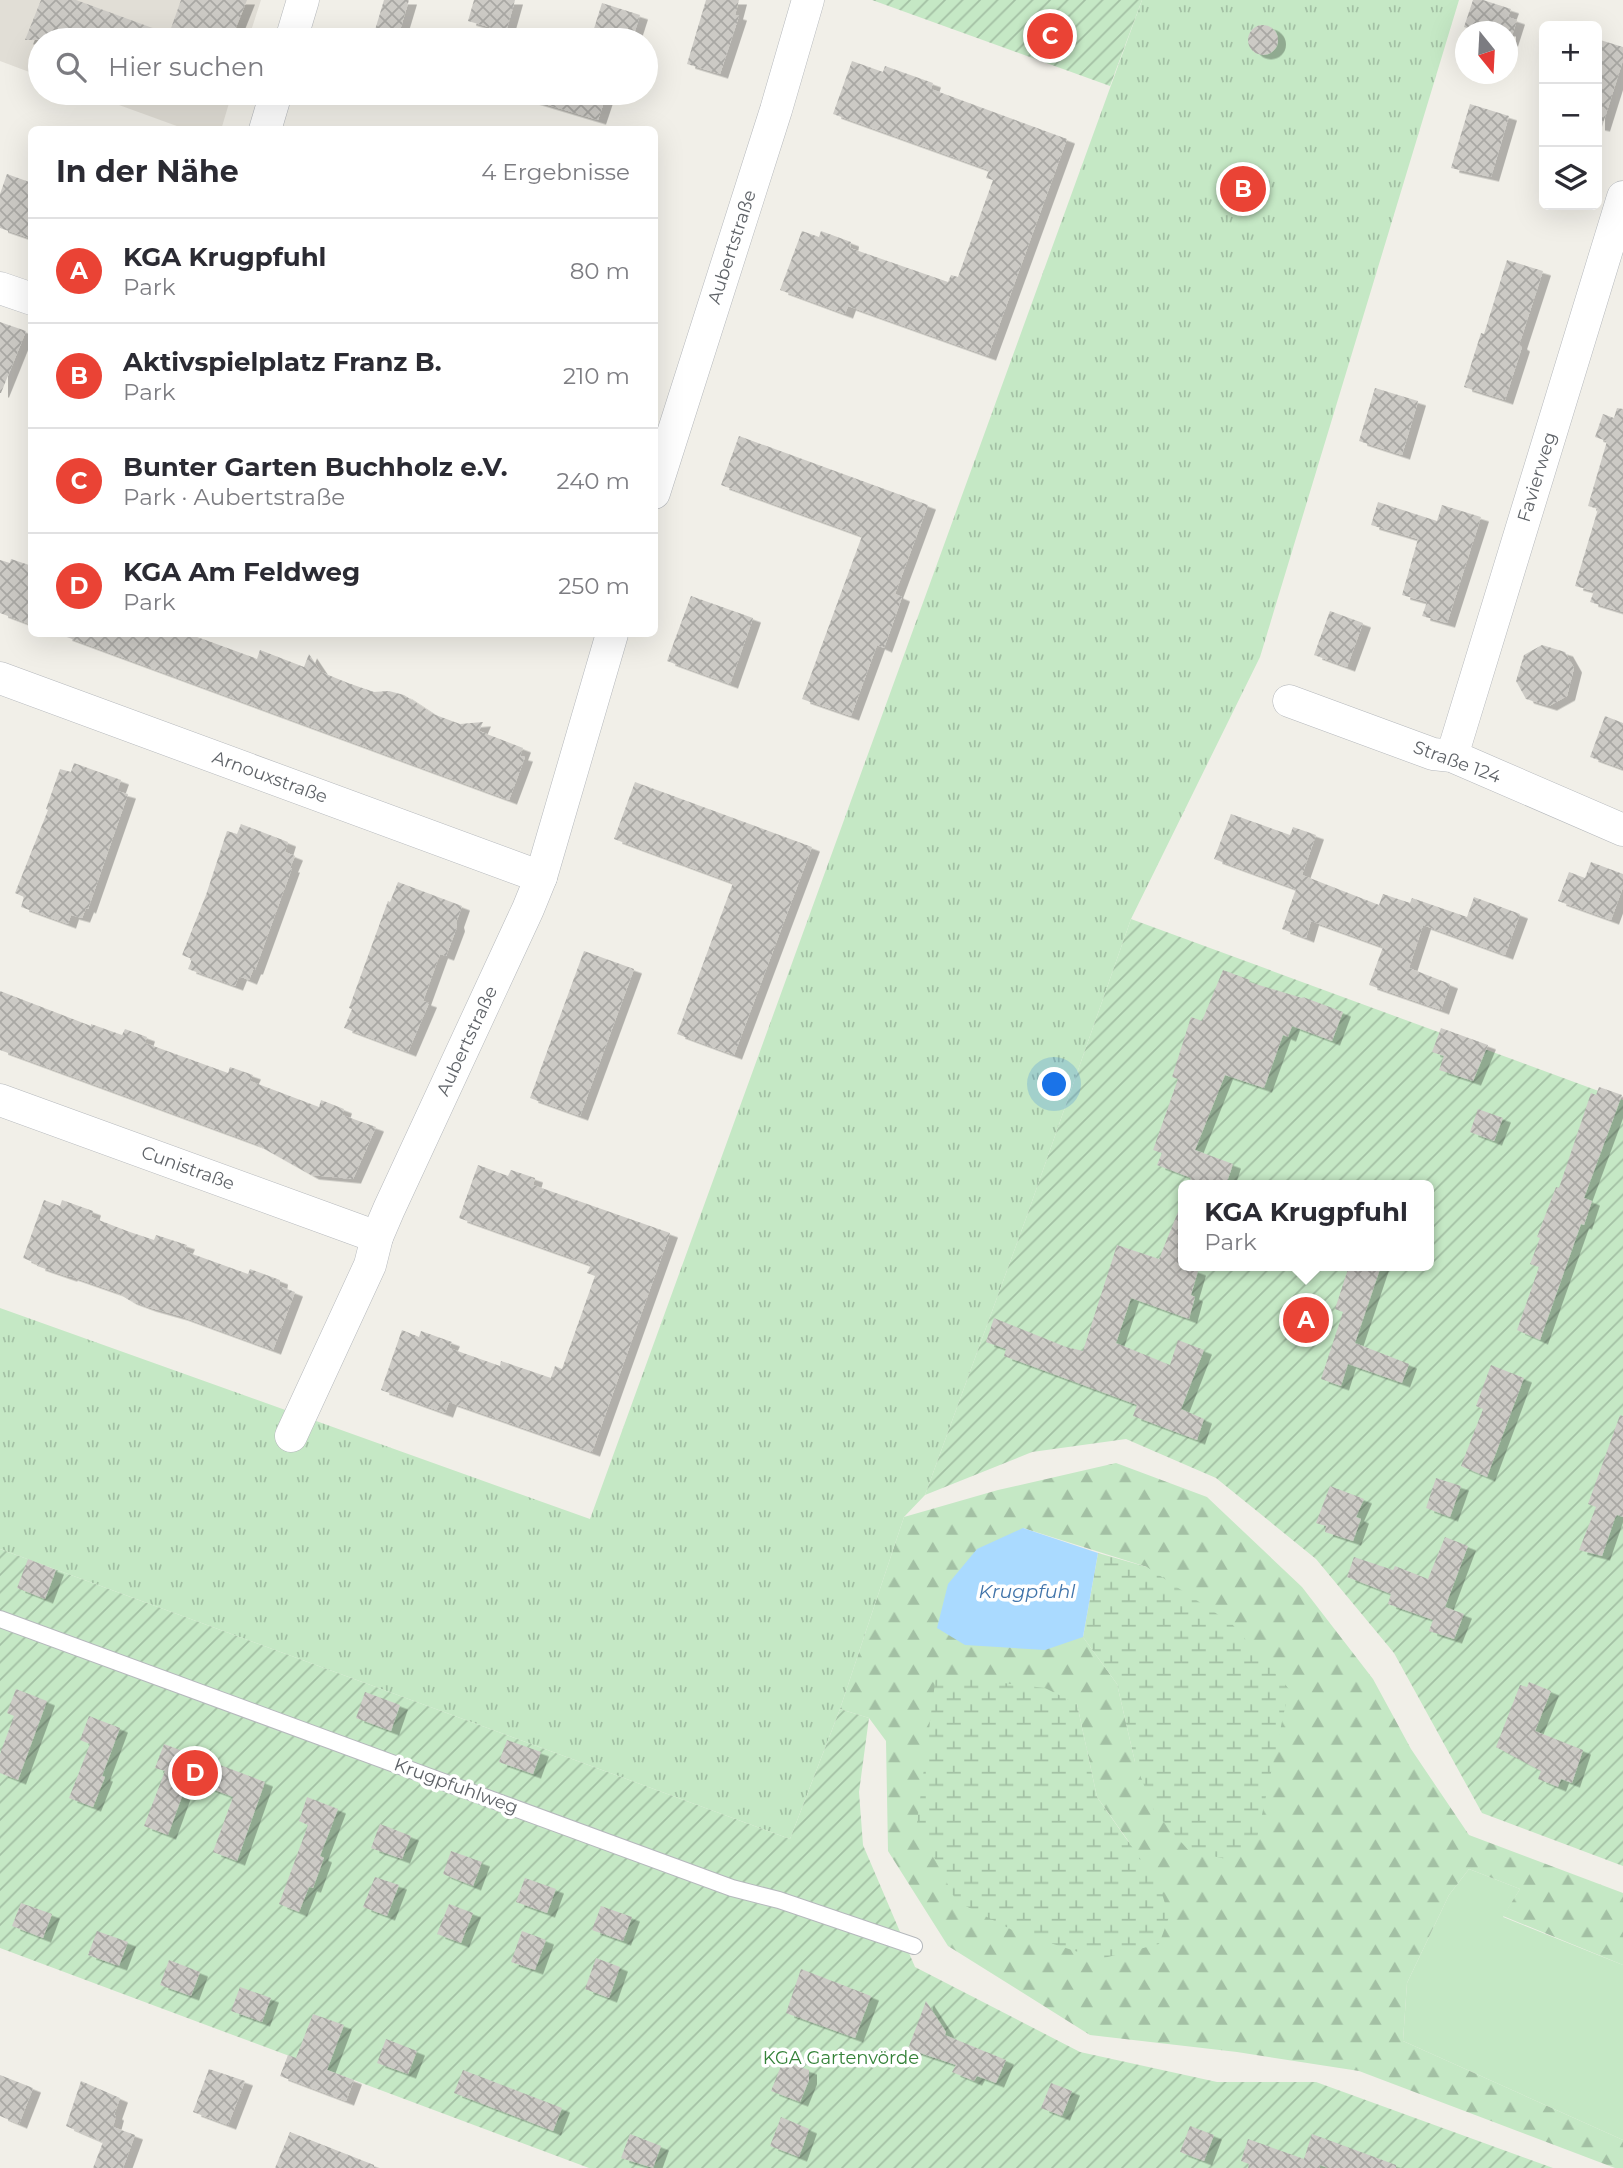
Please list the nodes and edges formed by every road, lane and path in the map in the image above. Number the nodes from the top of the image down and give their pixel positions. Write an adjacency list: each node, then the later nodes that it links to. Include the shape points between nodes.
1 (303, 0): 3 (street)
2 (808, 0): 9 (street, Aubertstraße)
3 (295, 28)
4 (272, 105): 5 (street)
5 (266, 126)
6 (1623, 197): 13 (street, Favierweg)
7 (0, 288): 8 (street)
8 (28, 298)
9 (658, 480)
10 (611, 637): 15 (street, Aubertstraße)
11 (0, 678): 15 (street, Arnouxstraße)
12 (1289, 701): 13 (street, Straße 124)
13 (1452, 757): 14 (street, Straße 124)
14 (1623, 830)
15 (541, 877): 17 (street, Aubertstraße)
16 (0, 1100): 17 (street, Cunistraße)
17 (377, 1237): 18 (street, Aubertstraße, via 370,1265)
18 (290, 1436)
19 (0, 1619): 20 (lane, Krugpfuhlweg, via 732,1888)
20 (914, 1946)

